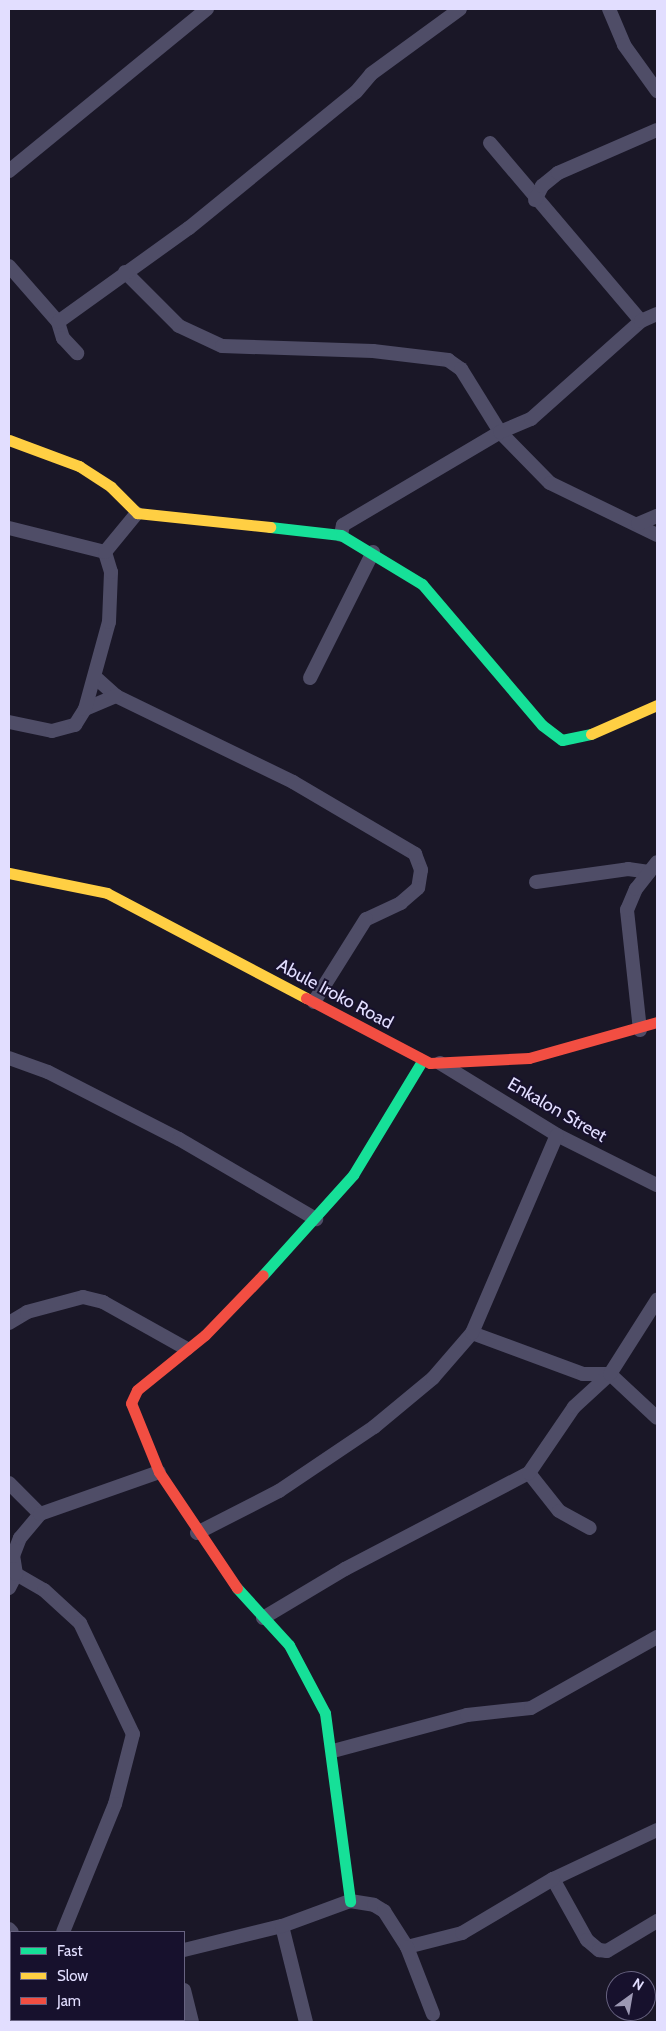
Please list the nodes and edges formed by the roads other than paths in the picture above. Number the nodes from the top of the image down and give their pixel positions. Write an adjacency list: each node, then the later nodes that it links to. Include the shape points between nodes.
1 (207, 9): 7 (street)
2 (460, 9): 10 (street, via 371,74 356,92 189,228)
3 (609, 9): 4 (street, via 624,45)
4 (657, 91)
5 (657, 130): 8 (street, via 558,173 542,186)
6 (490, 143): 8 (street)
7 (9, 171)
8 (535, 200): 12 (street)
9 (9, 266): 13 (street)
10 (125, 272): 13 (street); 15 (street, via 179,326 222,346 373,351 448,360 461,369)
11 (657, 314): 12 (street)
12 (641, 321): 15 (street, via 531,419)
13 (58, 322): 14 (street, via 63,338)
14 (77, 353)
15 (500, 432): 19 (street, via 550,483); 21 (street, via 343,525)
16 (9, 440): 17 (street, via 79,466 111,487)
17 (137, 513): 21 (street); 23 (street)
18 (657, 516): 19 (street)
19 (638, 524): 22 (street)
20 (9, 528): 23 (street)
21 (341, 535): 24 (street)
22 (657, 535)
23 (106, 552): 25 (street, via 111,572 109,622)
24 (373, 552): 26 (street); 28 (street, via 422,584 499,679 542,725 562,740 587,736)
25 (95, 677): 27 (street); 29 (street)
26 (310, 678)
27 (116, 696): 29 (street); 34 (street, via 293,782 415,854 421,870 418,888 401,903 366,919)
28 (657, 705)
29 (86, 708): 30 (street, via 75,725 52,731)
30 (9, 722)
31 (653, 867): 33 (street); 36 (street, via 627,910)
32 (9, 873): 34 (street, Abule Iroko Road, via 77,883 107,893)
33 (536, 882)
34 (314, 1002): 38 (street, Abule Iroko Road)
35 (657, 1022): 36 (street, Abule Iroko Road)
36 (640, 1030): 39 (street, Abule Iroko Road, via 529,1058)
37 (9, 1058): 42 (street, via 48,1072 179,1139)
38 (422, 1060): 39 (street, Abule Iroko Road); 42 (street, via 353,1175)
39 (440, 1063): 40 (street, Enkalon Street)
40 (557, 1135): 41 (street, Enkalon Street); 45 (street)
41 (657, 1185)
42 (316, 1219): 46 (street, via 258,1284)
43 (657, 1300): 47 (street)
44 (9, 1323): 46 (street, via 27,1312 84,1297 103,1302)
45 (472, 1333): 47 (street, via 584,1374); 54 (street, via 433,1378 374,1428 279,1491)
46 (187, 1349): 49 (street, via 137,1390 131,1403)
47 (610, 1374): 48 (street); 50 (street, via 574,1407)
48 (657, 1418)
49 (159, 1472): 52 (street); 54 (street)
50 (529, 1473): 53 (street, via 559,1511); 57 (street, via 345,1569)
51 (9, 1483): 52 (street)
52 (40, 1514): 55 (street, via 20,1538 13,1556)
53 (590, 1528)
54 (196, 1533): 57 (street, via 227,1578)
55 (16, 1574): 56 (street); 65 (street, via 44,1590 80,1623 134,1734 115,1804)
56 (9, 1588)
57 (263, 1618): 59 (street, via 289,1645 315,1691)
58 (657, 1637): 59 (street, via 531,1708 467,1715)
59 (333, 1751): 62 (street, via 338,1825)
60 (657, 1830): 61 (street)
61 (553, 1879): 63 (street, via 587,1940 599,1950 607,1952); 66 (street, via 462,1933)
62 (350, 1901): 64 (street); 66 (street, via 384,1911)
63 (657, 1921)
64 (282, 1926): 67 (street); 71 (street)
65 (64, 1931)
66 (407, 1946): 69 (street)
67 (185, 1950)
68 (185, 1994): 70 (street)
69 (433, 2014)
70 (192, 2022)
71 (306, 2022)

